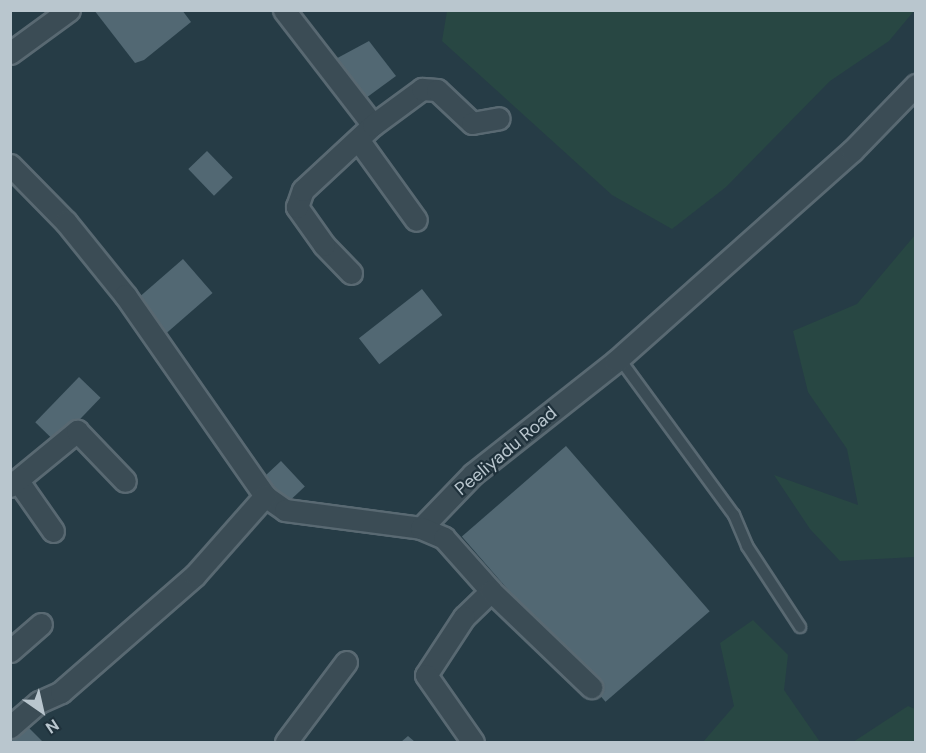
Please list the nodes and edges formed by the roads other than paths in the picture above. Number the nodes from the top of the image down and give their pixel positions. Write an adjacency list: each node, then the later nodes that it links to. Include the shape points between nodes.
1 (69, 10): 3 (street)
2 (284, 10): 6 (street)
3 (10, 53)
4 (915, 85): 11 (street, Peeliyadu Road, via 852,151)
5 (499, 118): 6 (street, via 472,123 431,88 422,89)
6 (373, 125): 7 (street)
7 (359, 141): 9 (street); 10 (street, via 303,190 297,207 324,245)
8 (10, 165): 14 (street, via 66,222 125,295)
9 (416, 220)
10 (351, 273)
11 (619, 358): 15 (street, Peeliyadu Road, via 473,474); 19 (lane, via 734,516 747,546)
12 (125, 481): 13 (street, via 77,431)
13 (14, 484): 16 (street)
14 (265, 496): 15 (street, via 285,510); 23 (street, via 195,575 61,692 39,702)
15 (421, 528): 17 (street, via 444,538)
16 (53, 531)
17 (490, 591): 22 (street); 25 (street, via 464,617 426,675)
18 (41, 624): 20 (street)
19 (800, 627)
20 (10, 651)
21 (346, 662): 24 (street)
22 (591, 687)
23 (10, 727)
24 (286, 742)
25 (473, 742)

